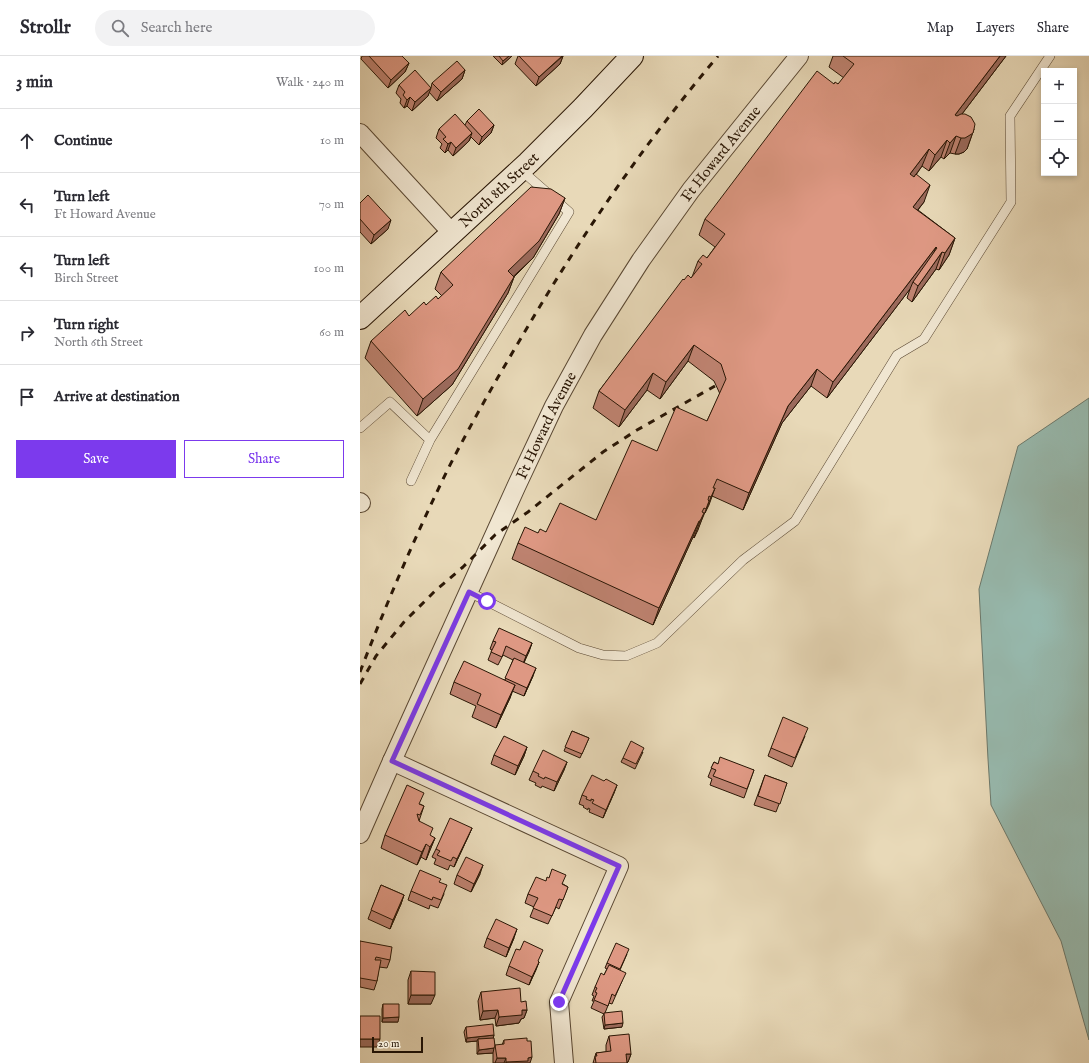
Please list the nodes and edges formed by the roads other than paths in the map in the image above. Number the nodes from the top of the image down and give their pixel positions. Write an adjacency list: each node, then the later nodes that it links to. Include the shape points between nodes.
1 (632, 56): 5 (main road, North 8th Street)
2 (799, 56): 11 (street, Ft Howard Avenue, via 692,190 641,260 593,335 554,406)
3 (1050, 56): 11 (lane, via 1010,116 1011,202 924,339 897,356 795,521 743,560 657,643 626,656 603,655 579,648)
4 (360, 133): 6 (street)
5 (521, 170): 6 (main road, North 8th Street); 9 (lane, via 569,212)
6 (452, 233): 7 (main road, North 8th Street)
7 (360, 318)
8 (360, 428): 9 (lane, via 390,402)
9 (430, 440): 10 (lane)
10 (411, 481)
11 (469, 592): 12 (street, Ft Howard Avenue)
12 (392, 761): 13 (street, Ft Howard Avenue); 14 (street, via 619,866 559,1002)
13 (360, 834)
14 (564, 1063)

